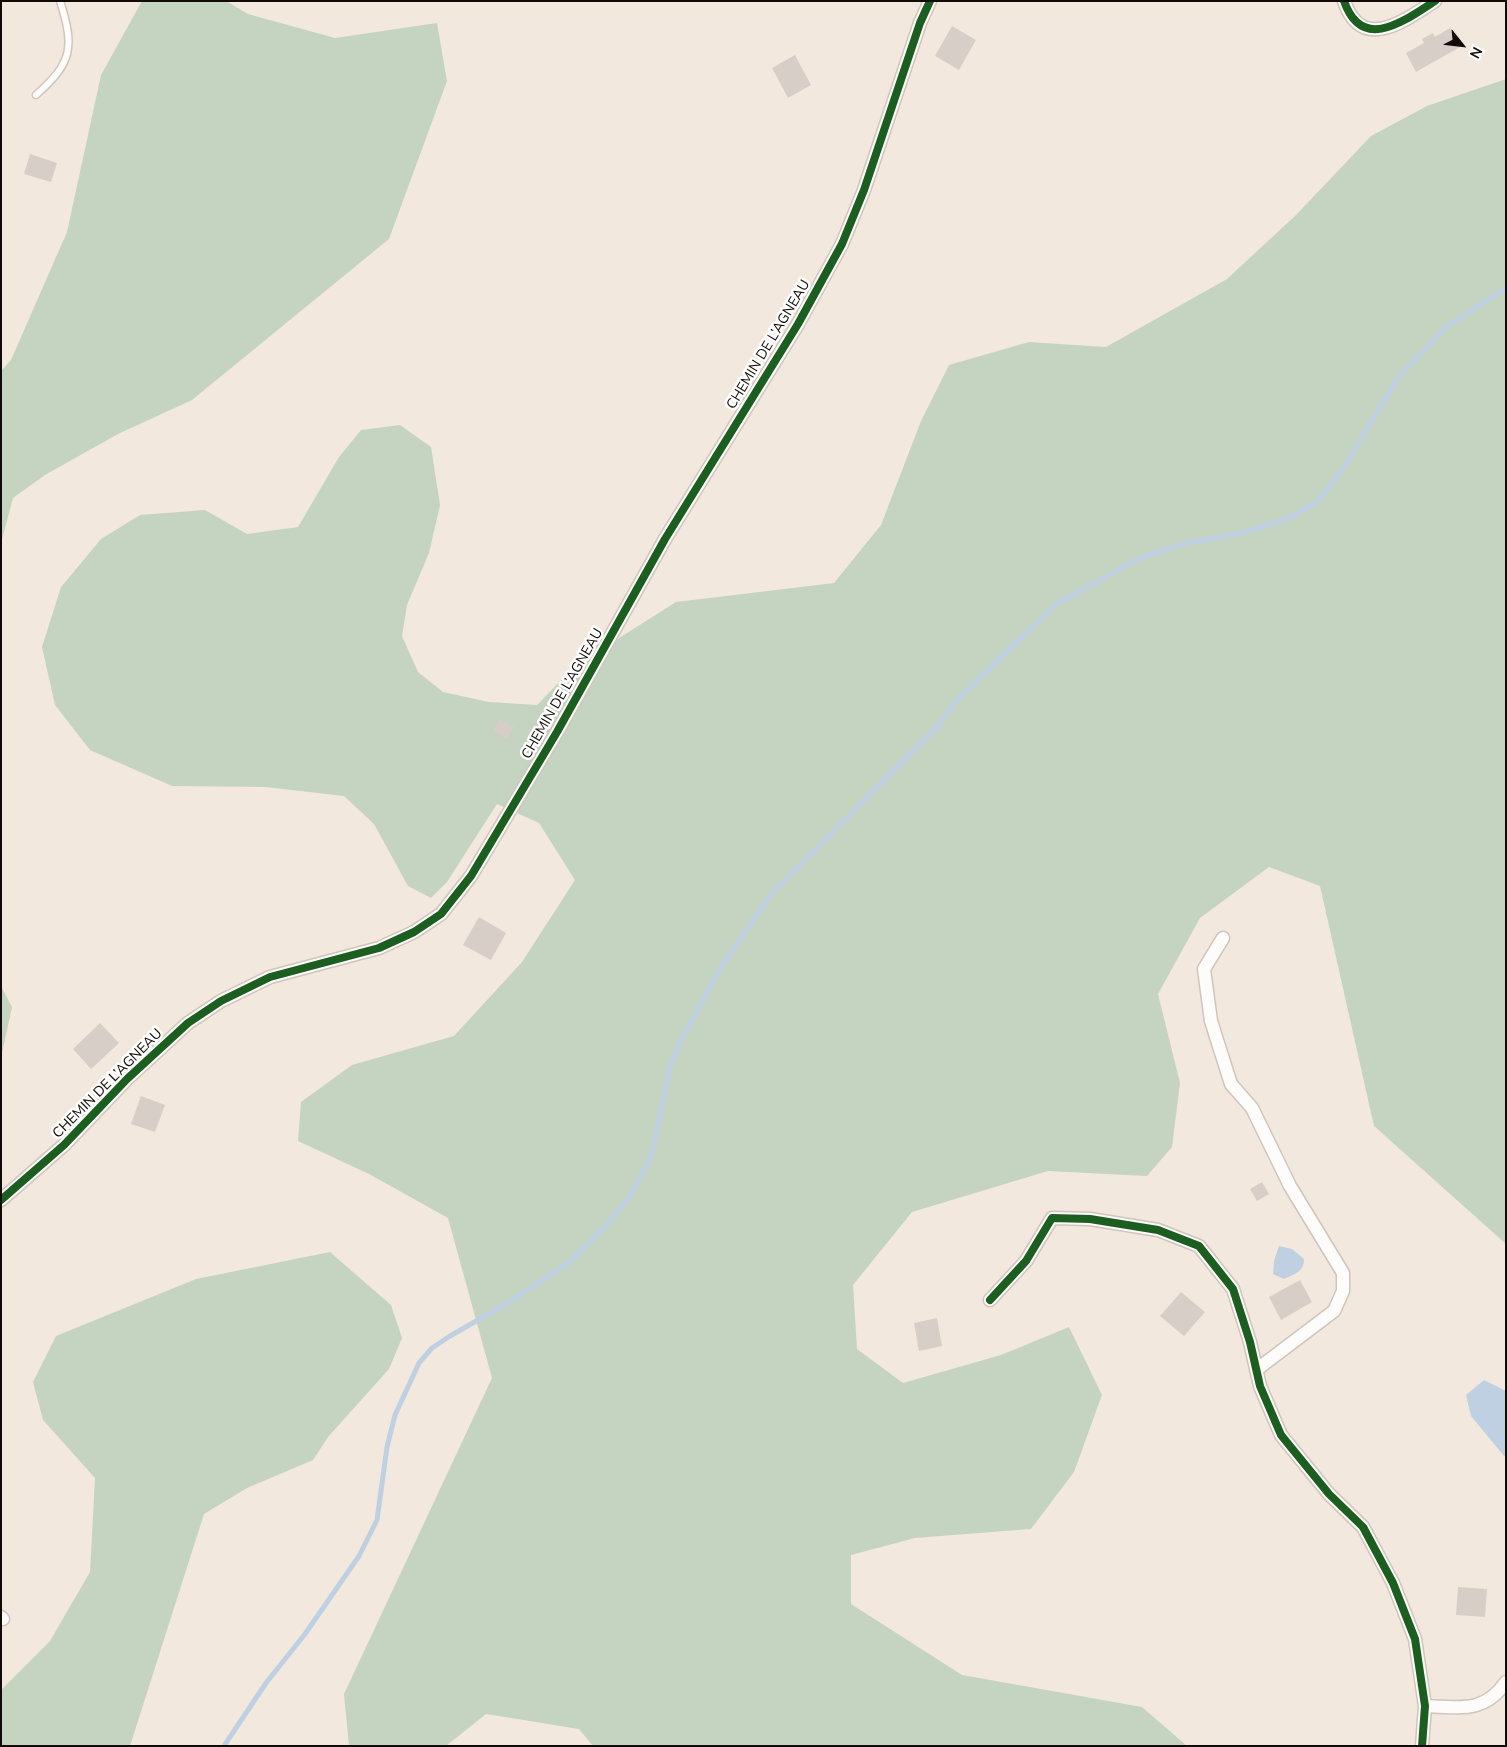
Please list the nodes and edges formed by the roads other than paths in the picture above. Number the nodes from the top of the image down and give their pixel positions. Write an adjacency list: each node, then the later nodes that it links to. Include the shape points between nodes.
1 (60, 1): 5 (lane, via 69,52 56,78)
2 (930, 1): 7 (street, CHEMIN DE L’AGNEAU, via 842,244 798,324 665,539 557,732 471,876 441,914 414,932 379,948 270,977 221,1001 196,1018 127,1079 64,1145)
3 (1344, 1): 4 (street, via 1349,17 1363,28 1379,30 1400,23)
4 (1435, 1)
5 (36, 96)
6 (1223, 938): 9 (street, via 1204,969 1212,1021 1231,1084 1252,1108 1290,1186 1343,1273 1343,1291 1334,1311)
7 (1, 1200)
8 (990, 1300): 9 (street, via 1026,1261 1052,1218 1090,1218 1158,1230 1199,1246 1233,1289)
9 (1256, 1370): 11 (street, via 1281,1435 1328,1494 1363,1527 1393,1583 1415,1640)
10 (1506, 1682): 11 (street, via 1498,1693 1476,1707)
11 (1425, 1706): 12 (street)
12 (1422, 1746)

